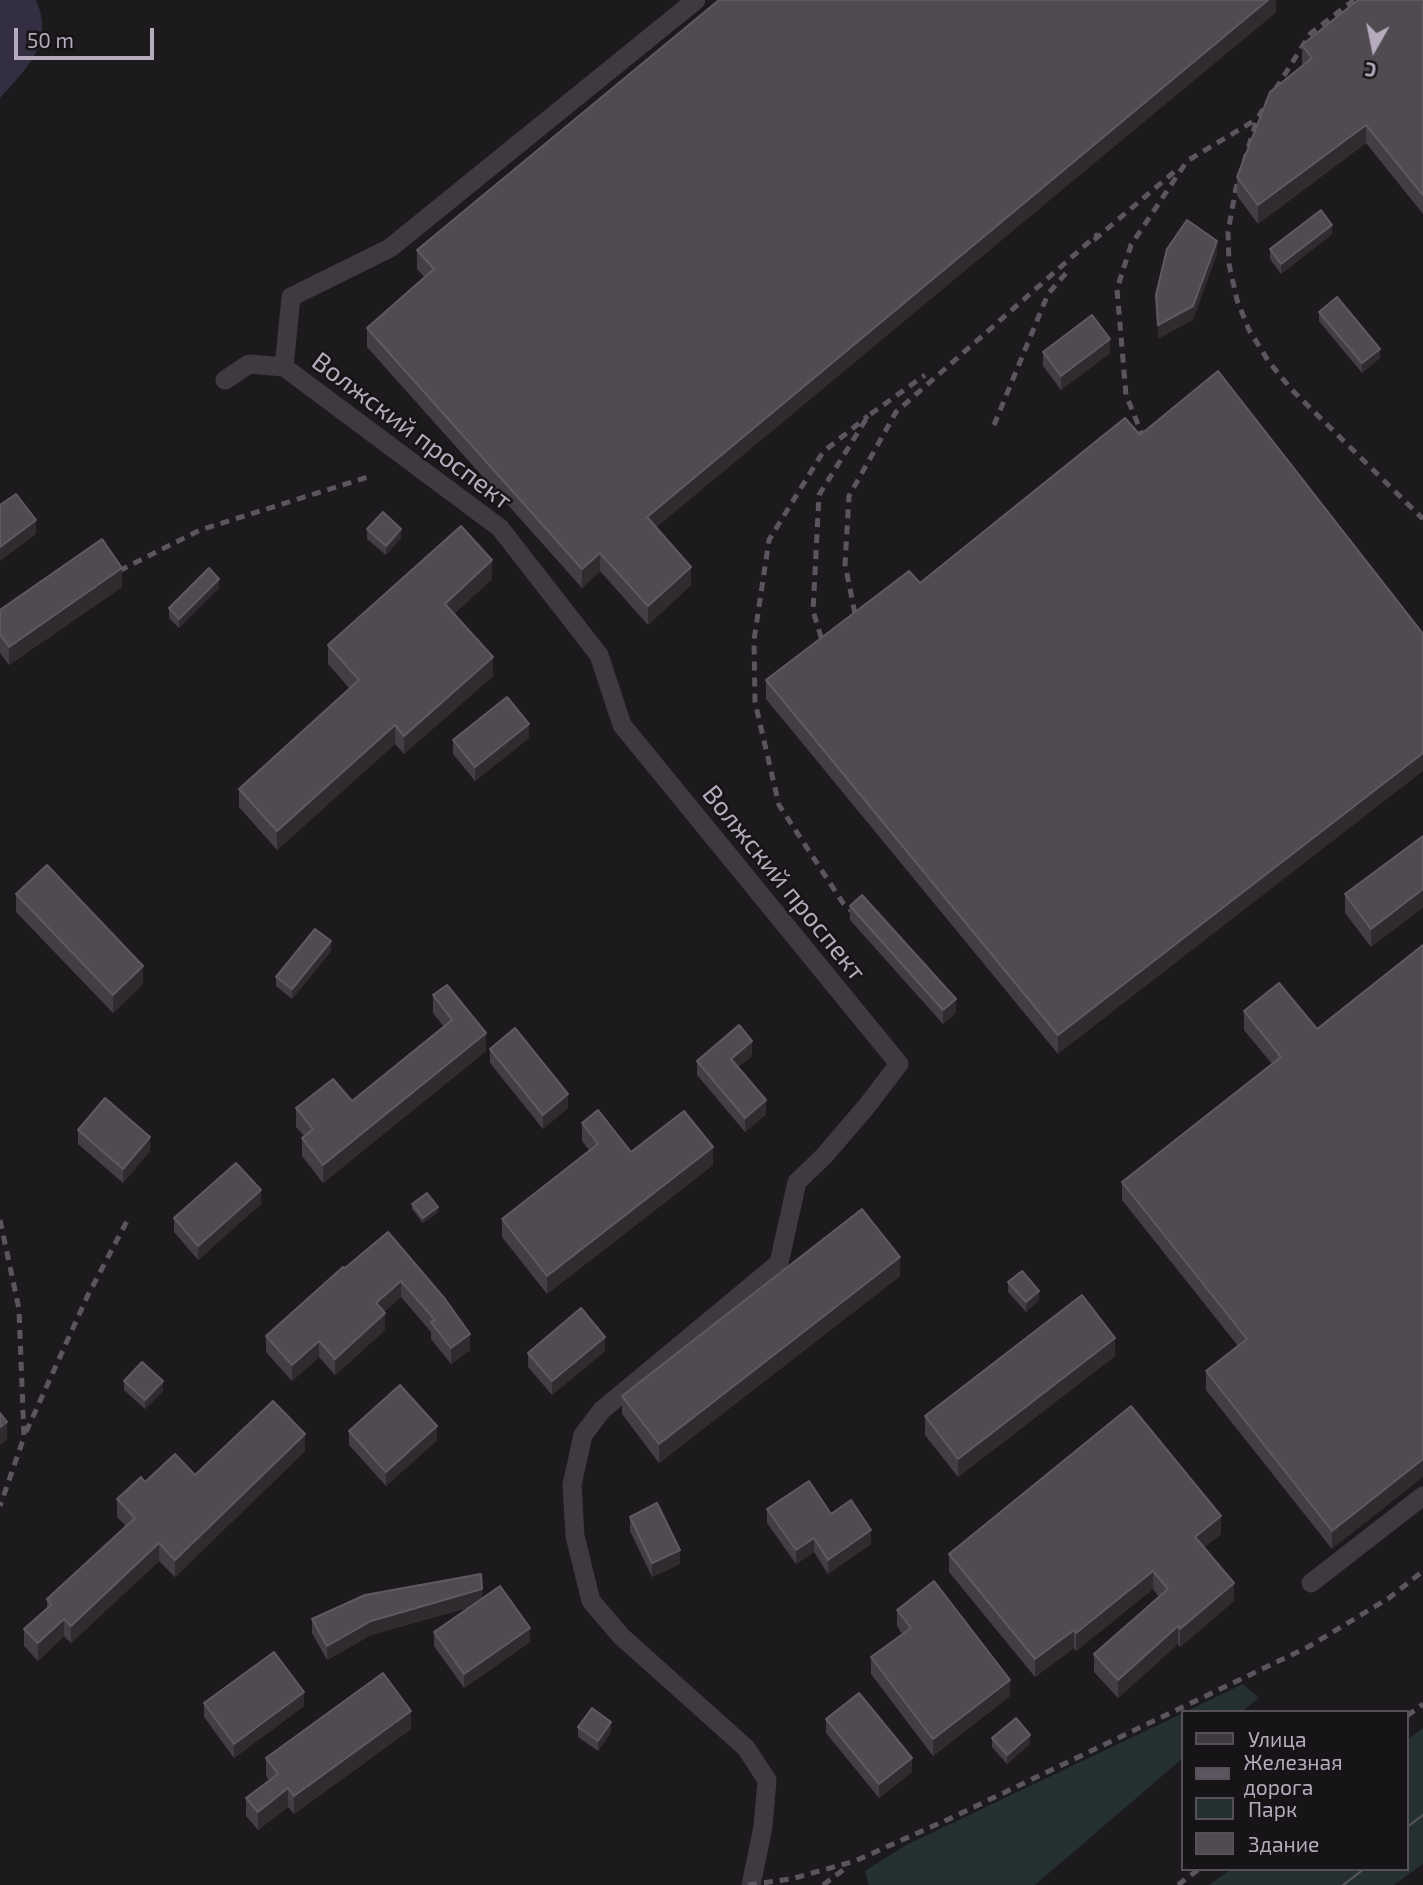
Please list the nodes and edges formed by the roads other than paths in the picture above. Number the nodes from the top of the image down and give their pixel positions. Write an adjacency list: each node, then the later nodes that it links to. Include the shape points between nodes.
1 (696, 0): 2 (street, Волжский проспект, via 390,248 291,297)
2 (284, 367): 3 (street, via 249,364); 6 (street, Волжский проспект, via 500,528 599,655 622,725 899,1063 858,1117 797,1182 779,1263 602,1410 583,1435 572,1485 575,1536 592,1601 621,1636 746,1748 767,1780)
3 (225, 380)
4 (1423, 1496): 5 (street)
5 (1311, 1583)
6 (751, 1885)

